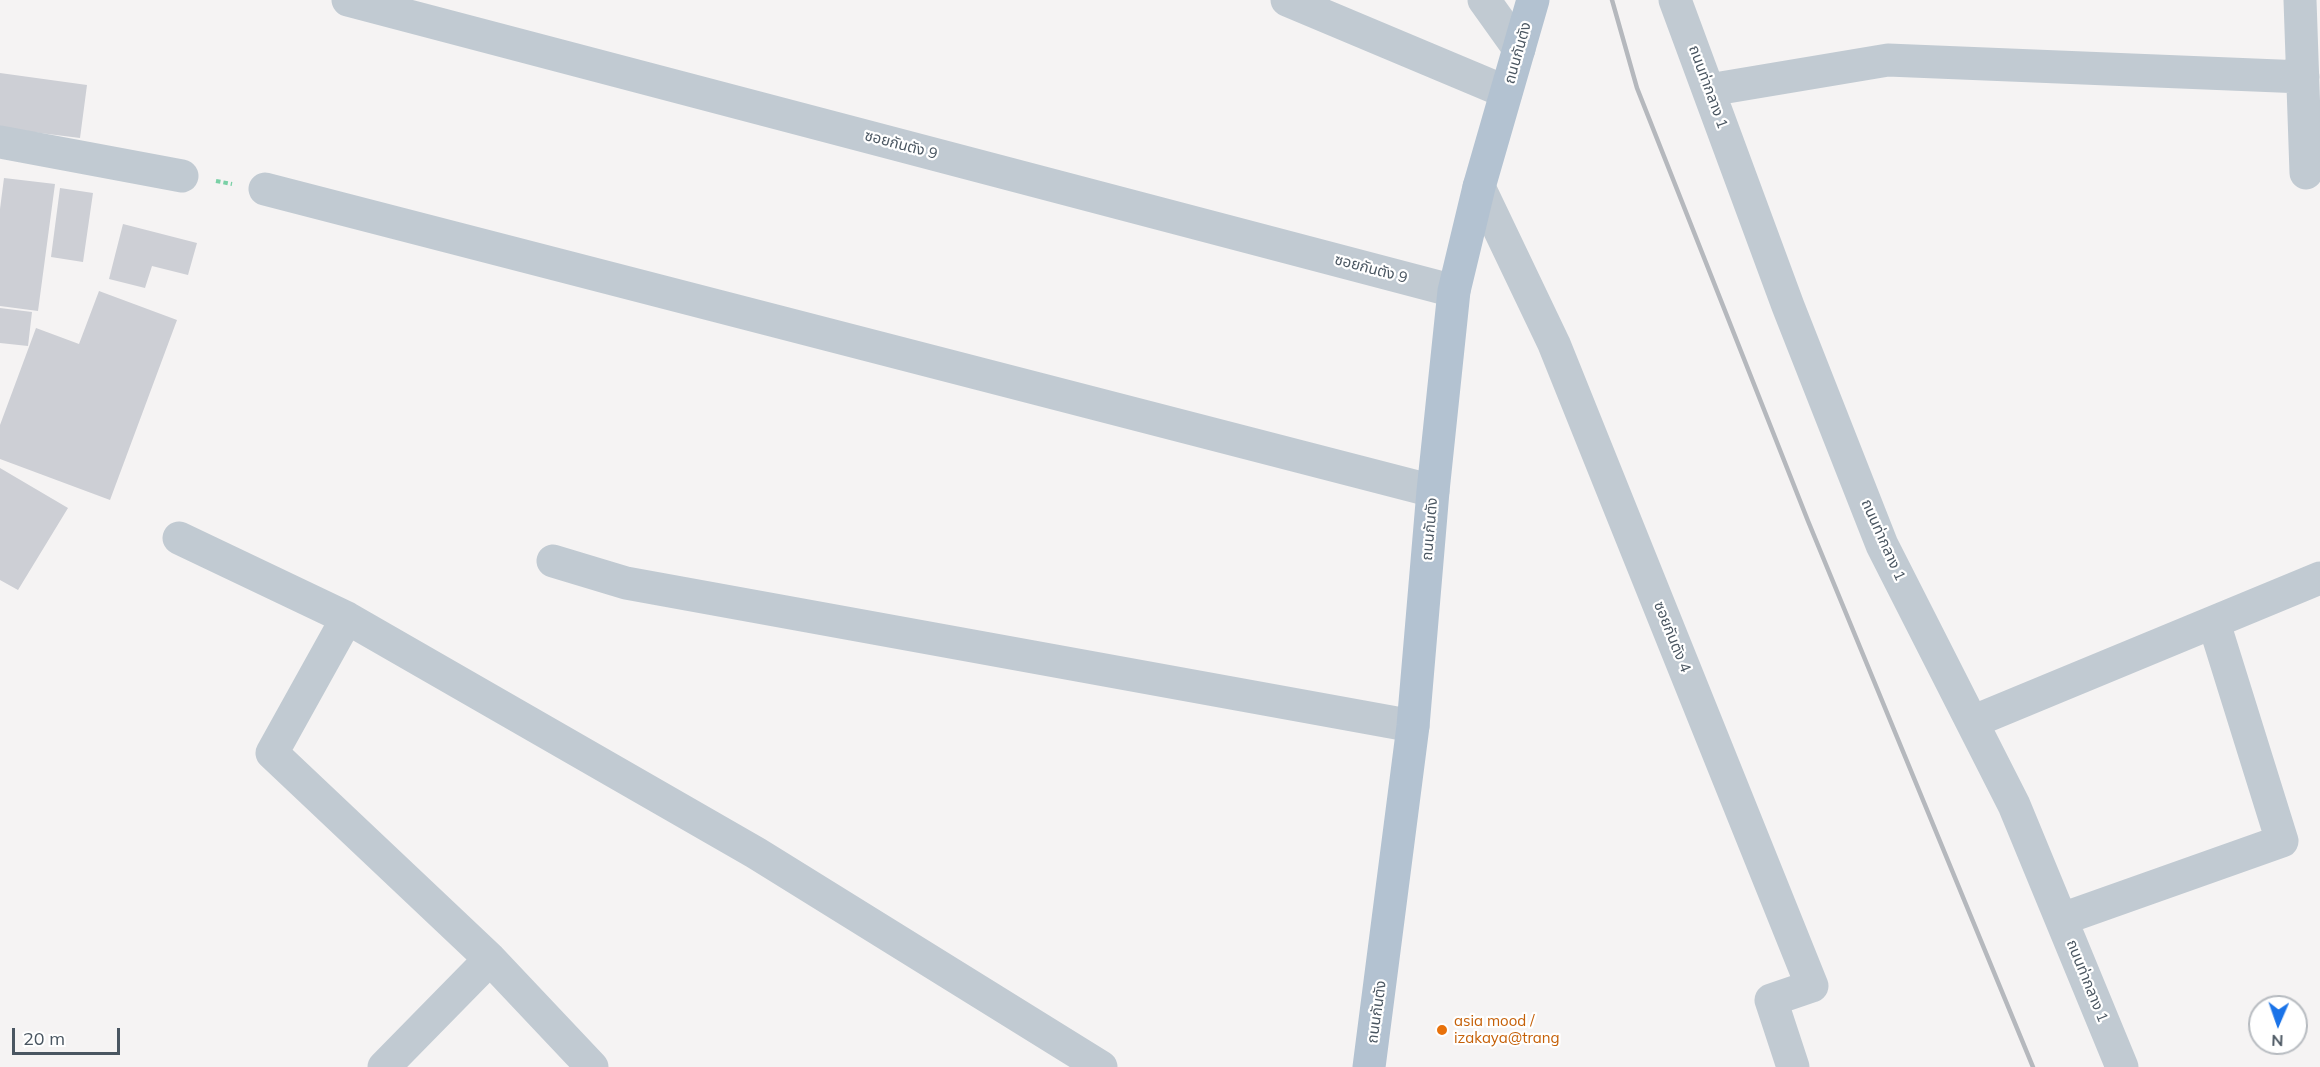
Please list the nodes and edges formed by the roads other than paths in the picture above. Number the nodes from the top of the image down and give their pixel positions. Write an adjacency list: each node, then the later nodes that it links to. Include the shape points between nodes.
1 (348, 0): 16 (street, ซอยกันตัง 9)
2 (1287, 0): 10 (street)
3 (1484, 0): 7 (street)
4 (1533, 0): 7 (main road, ถนนกันตัง)
5 (1675, 0): 9 (street, ถนนท่ากลาง 1)
6 (2300, 0): 8 (street)
7 (1519, 49): 10 (main road, ถนนกันตัง)
8 (2303, 77): 9 (street, via 1888,60); 12 (street)
9 (1709, 90): 23 (street, ถนนท่ากลาง 1, via 1882,545)
10 (1506, 92): 14 (main road, ถนนกันตัง)
11 (0, 142): 13 (street)
12 (2306, 173)
13 (182, 176)
14 (1479, 187): 16 (main road, ถนนกันตัง); 31 (street, ซอยกันตัง 4, via 1554,344 1812,986 1771,1000)
15 (265, 189): 17 (street)
16 (1454, 291): 17 (main road, ถนนกันตัง)
17 (1433, 491): 24 (main road, ถนนกันตัง)
18 (178, 538): 21 (street)
19 (553, 561): 24 (street, via 638,585)
20 (2320, 578): 22 (street)
21 (347, 618): 26 (street, via 272,753); 29 (street, via 756,854)
22 (2214, 623): 23 (street); 25 (street, via 2282,842)
23 (1972, 722): 25 (street, ถนนท่ากลาง 1, via 2014,805)
24 (1413, 726): 30 (main road, ถนนกันตัง)
25 (2062, 920): 32 (street, ถนนท่ากลาง 1)
26 (490, 959): 27 (street); 28 (street)
27 (384, 1067)
28 (592, 1067)
29 (1101, 1067)
30 (1369, 1067)
31 (1793, 1067)
32 (2122, 1067)

